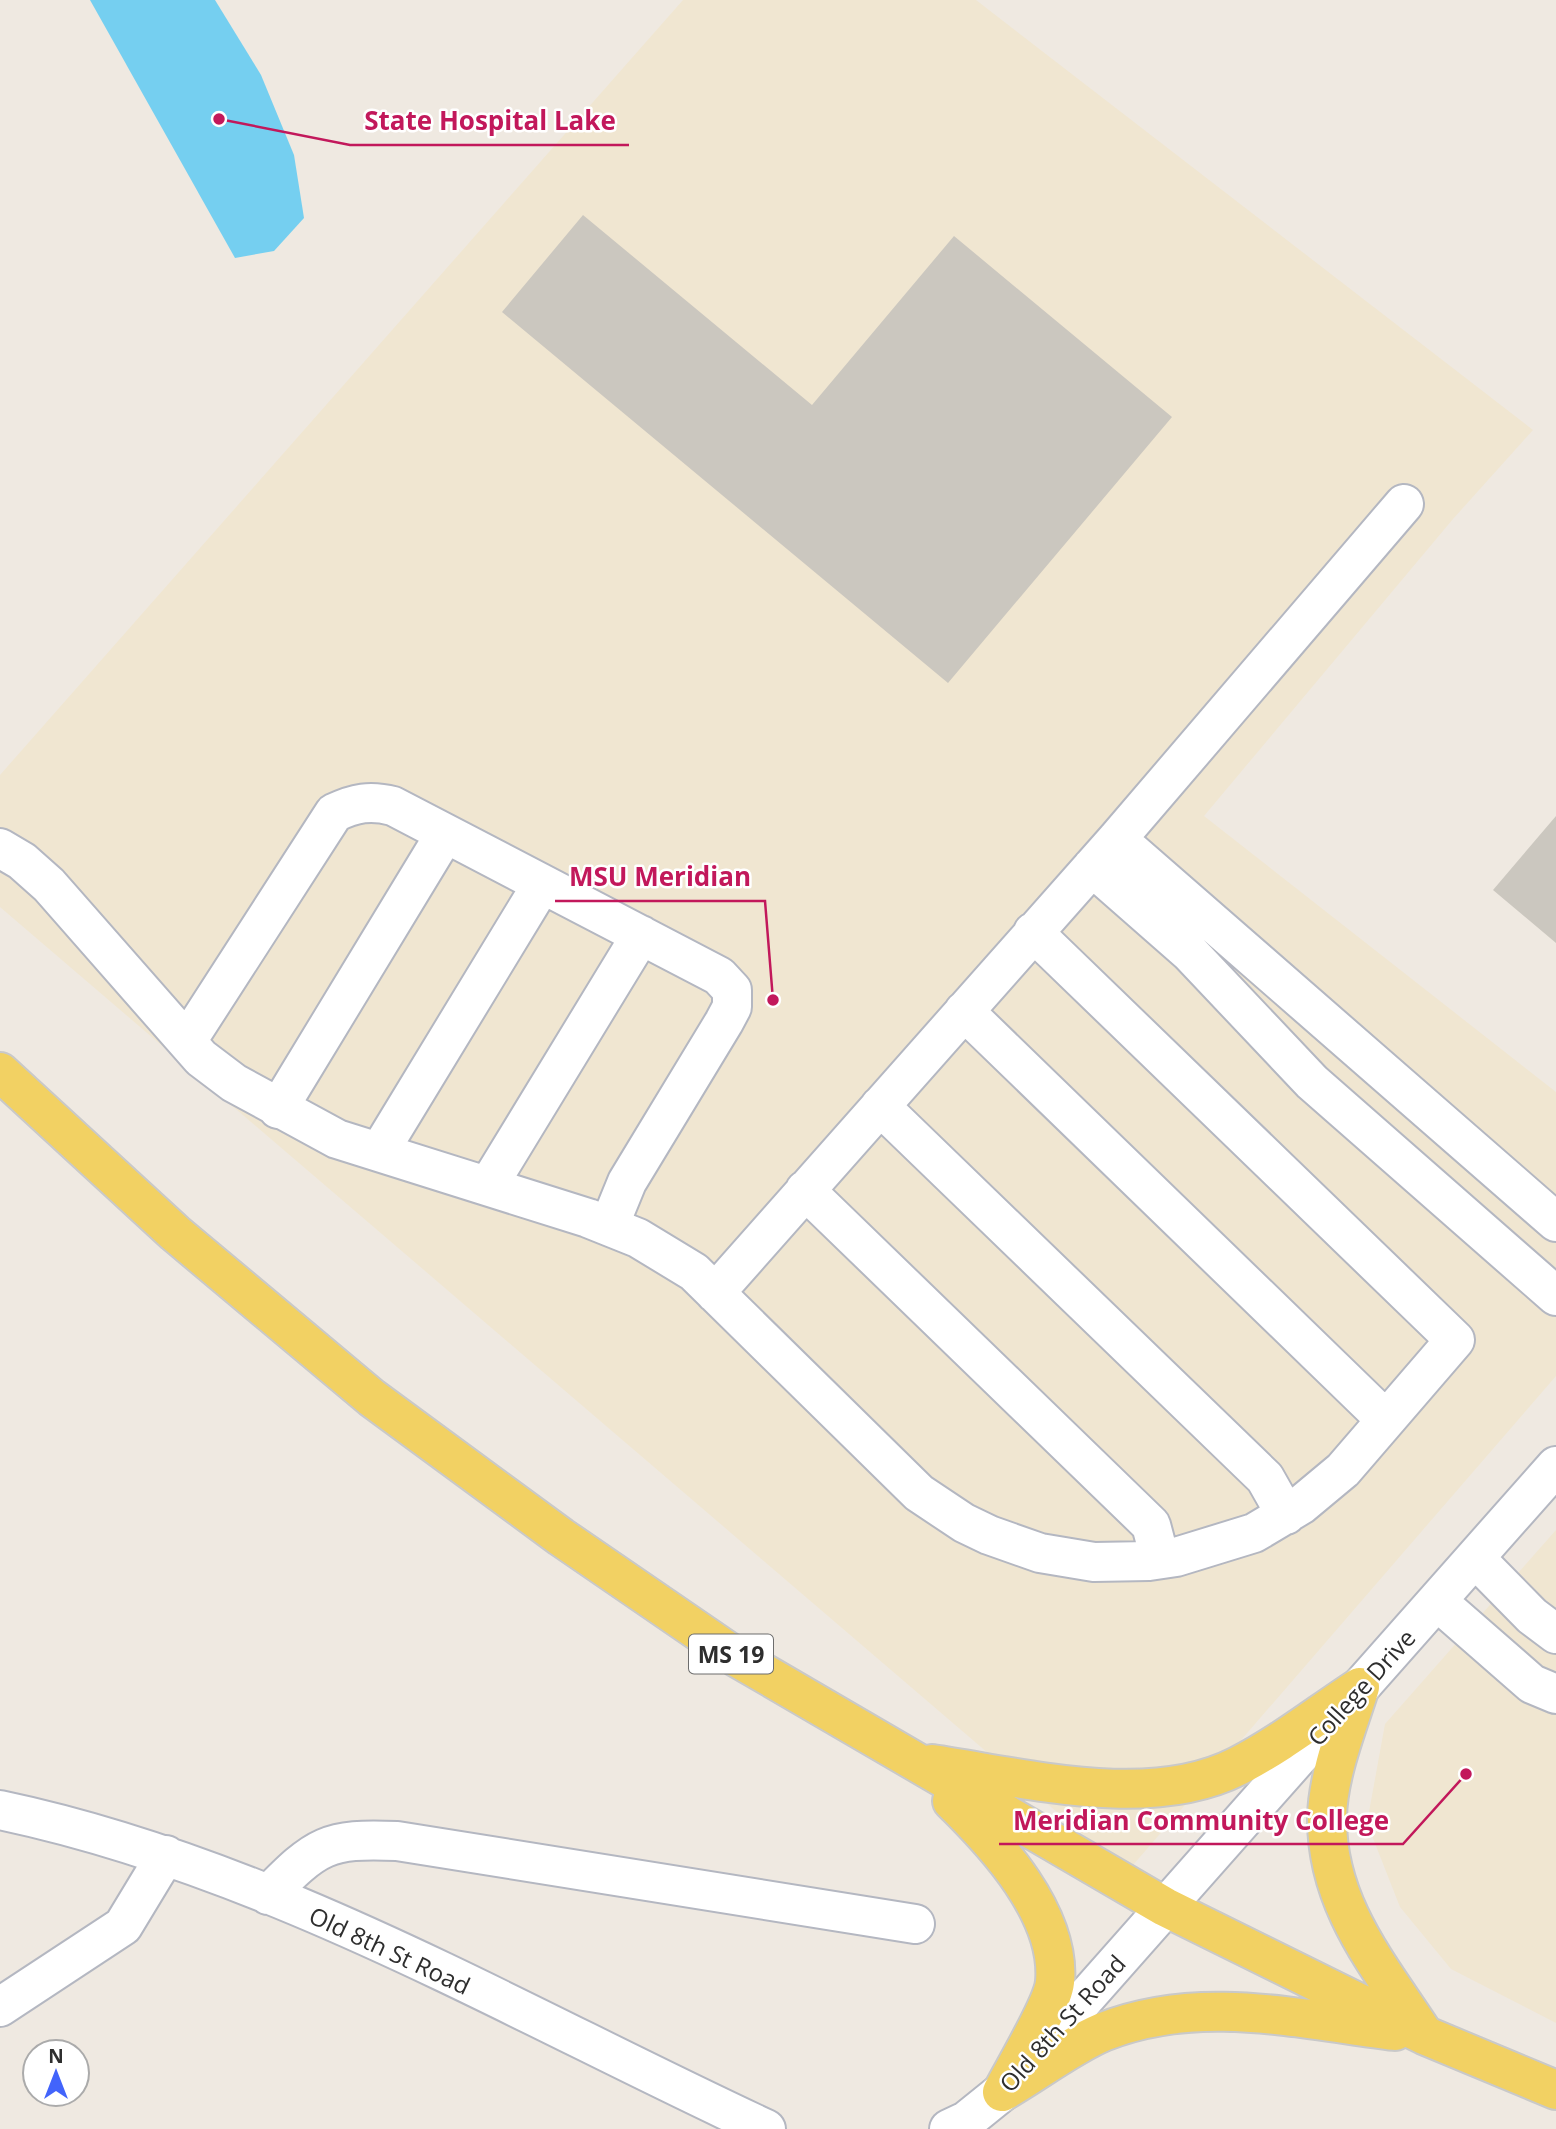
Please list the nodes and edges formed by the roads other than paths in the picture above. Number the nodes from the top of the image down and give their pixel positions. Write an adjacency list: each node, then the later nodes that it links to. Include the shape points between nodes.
1 (1404, 504): 3 (street)
2 (445, 834): 8 (street); 12 (street, via 374,801 353,804 334,814); 15 (street)
3 (1117, 839): 5 (street); 19 (street)
4 (0, 848): 7 (street)
5 (1092, 867): 9 (street); 22 (street, via 1190,953 1312,1082)
6 (0, 879): 7 (street, via 30,874)
7 (49, 884): 12 (street)
8 (542, 884): 10 (street); 16 (street)
9 (1033, 932): 11 (street); 23 (street, via 1455,1340)
10 (641, 935): 17 (street); 20 (street, via 719,976 732,990 732,1007 627,1182)
11 (964, 1011): 14 (street); 23 (street)
12 (187, 1041): 15 (street, via 234,1083)
13 (0, 1072): 32 (main road, MS 19, via 175,1233 372,1398 561,1537 736,1657)
14 (880, 1106): 18 (street); 25 (street, via 1265,1478)
15 (278, 1109): 16 (street, via 337,1139)
16 (379, 1152): 17 (street)
17 (488, 1186): 20 (street)
18 (806, 1190): 21 (street); 27 (street, via 1151,1525)
19 (1556, 1222)
20 (610, 1226): 21 (street, via 694,1272)
21 (715, 1293): 27 (street, via 919,1493 964,1523 1014,1545 1067,1558)
22 (1556, 1296)
23 (1386, 1420): 25 (street, via 1343,1470)
24 (1556, 1466): 26 (street, College Drive)
25 (1286, 1515): 27 (street, via 1229,1543)
26 (1475, 1558): 28 (street, College Drive); 29 (street)
27 (1160, 1559)
28 (1437, 1601): 30 (street, College Drive); 31 (street, via 1532,1684)
29 (1556, 1634)
30 (1360, 1687): 32 (main road, via 1237,1767 1175,1786 1115,1790); 36 (street, College Drive); 39 (main road, via 1327,1815 1333,1878 1354,1929)
31 (1556, 1694)
32 (910, 1761): 36 (main road, MS 19); 41 (main road, via 991,1839 1028,1891 1050,1937 1055,1983)
33 (0, 1810): 34 (street, Old 8th St Road, via 78,1826)
34 (166, 1855): 35 (street, Old 8th St Road); 38 (street, via 123,1926)
35 (268, 1895): 37 (street, via 301,1861 328,1844 356,1839 397,1841); 42 (street, Old 8th St Road, via 409,1957)
36 (1165, 1907): 39 (main road, MS 19); 41 (street, Old 8th St Road)
37 (915, 1924)
38 (0, 2007)
39 (1424, 2035): 40 (main road, MS 19); 41 (main road, via 1220,2010 1164,2015 1103,2032)
40 (1556, 2090)
41 (1002, 2092): 43 (street, Old 8th St Road)
42 (766, 2129)
43 (949, 2129)

